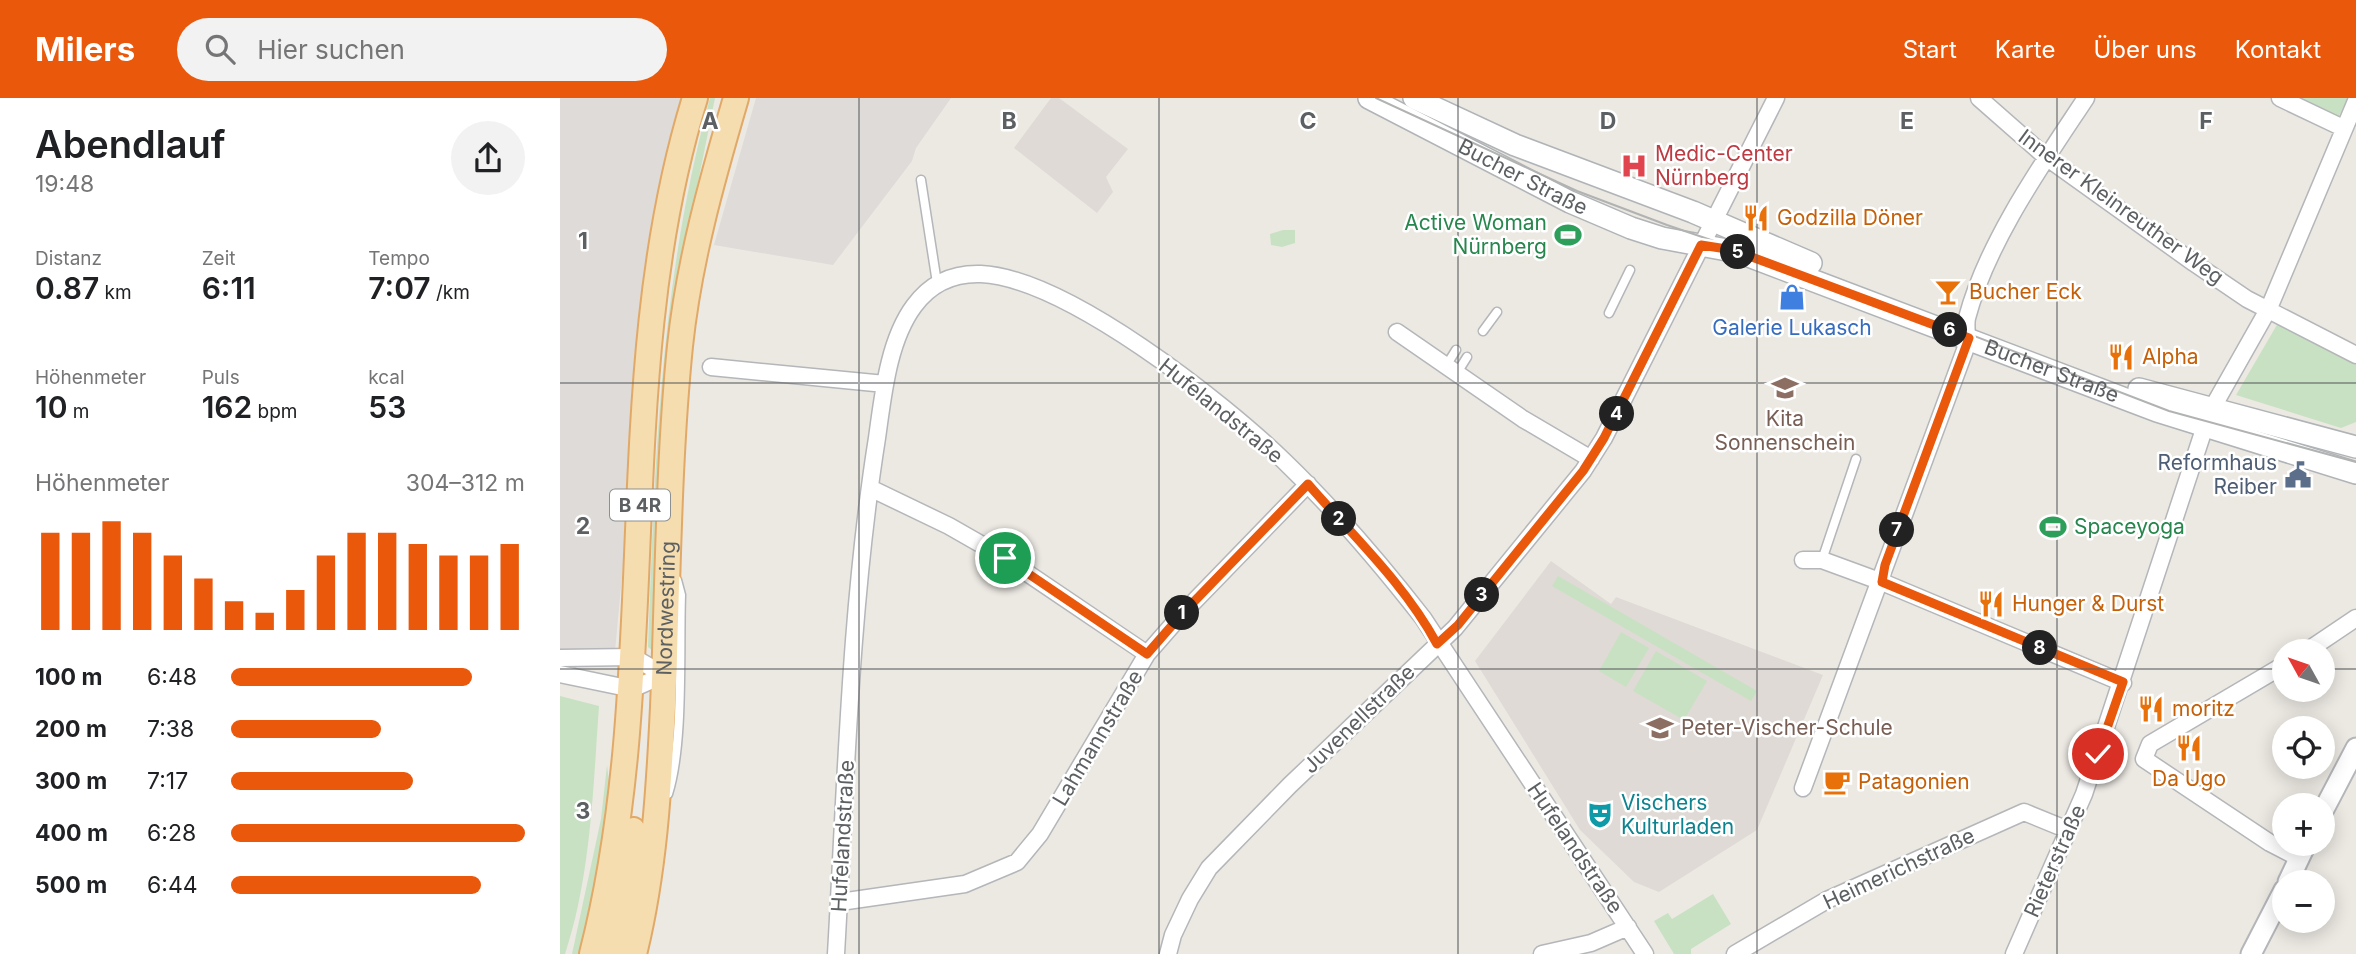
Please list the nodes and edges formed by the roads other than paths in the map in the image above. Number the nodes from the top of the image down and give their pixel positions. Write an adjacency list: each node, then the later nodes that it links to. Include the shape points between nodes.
1 (695, 98): 45 (main road, Nordwestring / B 4R, via 674,183 653,308 643,419)
2 (736, 98): 36 (main road, Nordwestring / B 4R, via 688,283 677,380)
3 (1368, 98): 14 (main road, Bucher Straße, via 1593,213 1662,238)
4 (1414, 98): 13 (main road, Bucher Straße, via 1515,145)
5 (1776, 98): 13 (street, Juvenellstraße)
6 (1979, 98): 11 (street, Innerer Kleinreuther Weg)
7 (2086, 98): 11 (street)
8 (2280, 98): 10 (street)
9 (2356, 101): 10 (street)
10 (2343, 128): 17 (street)
11 (2046, 157): 17 (street, Innerer Kleinreuther Weg, via 2215,278); 20 (street, via 2010,219)
12 (921, 180): 16 (lane)
13 (1714, 221): 14 (street, Juvenellstraße); 20 (main road, Bucher Straße)
14 (1701, 245): 20 (main road, Bucher Straße, via 1760,259); 31 (street, Juvenellstraße)
15 (1630, 270): 19 (lane)
16 (937, 283): 28 (street, Hufelandstraße, via 911,309); 34 (street, Hufelandstraße, via 963,275 995,276 1046,292 1099,320 1194,385)
17 (2269, 308): 24 (street); 29 (street)
18 (1497, 312): 21 (lane)
19 (1609, 313)
20 (1968, 329): 29 (main road, Bucher Straße); 39 (street)
21 (1483, 331)
22 (1397, 332): 27 (street)
23 (1456, 350): 27 (lane)
24 (2356, 355)
25 (1466, 357): 27 (lane)
26 (711, 367): 28 (street)
27 (1452, 370): 31 (street)
28 (885, 384): 35 (street, Hufelandstraße)
29 (2209, 417): 30 (main road, Bucher Straße); 33 (main road, Bucher Straße); 49 (street, Rieterstraße)
30 (2356, 447)
31 (1591, 459): 42 (street, Juvenellstraße, via 1458,625)
32 (1856, 459): 38 (lane)
33 (2356, 473)
34 (1308, 484): 42 (street, Hufelandstraße, via 1384,568); 43 (street, Lahmannstraße)
35 (870, 488): 43 (street, via 1005,558); 58 (street, Hufelandstraße)
36 (670, 542): 48 (main road, Nordwestring / B 4R); 56 (lane, via 681,595 677,727 670,787)
37 (1803, 560): 38 (street)
38 (1822, 560): 39 (street)
39 (1882, 582): 49 (street); 53 (street)
40 (2356, 618): 41 (street)
41 (2325, 639)
42 (1437, 644): 60 (street, Hufelandstraße); 65 (street, Juvenellstraße, via 1209,868 1190,899)
43 (1147, 654): 58 (street, Lahmannstraße, via 1040,834 1017,862 965,884)
44 (560, 657): 45 (street)
45 (633, 657): 48 (street); 50 (main road, Nordwestring / B 4R)
46 (2272, 672): 57 (street, via 2150,744 2144,759)
47 (560, 674): 50 (street)
48 (664, 675): 50 (street); 56 (main road, Nordwestring / B 4R)
49 (2123, 682): 55 (street, Rieterstraße)
50 (632, 689): 52 (main road, Nordwestring / B 4R)
51 (2355, 750): 54 (street)
52 (625, 775): 61 (main road, Nordwestring / B 4R, via 611,872); 62 (main road, via 634,799 633,829)
53 (1803, 788)
54 (2332, 793)
55 (2068, 830): 68 (street, Heimerichstraße, via 2024,812 1824,902); 69 (street, Rieterstraße)
56 (654, 836): 63 (main road, Nordwestring / B 4R)
57 (2272, 844)
58 (840, 902): 64 (street, Hufelandstraße)
59 (2272, 913): 70 (street)
60 (1628, 927): 66 (street, via 1591,943); 67 (street, Hufelandstraße)
61 (592, 954)
62 (613, 954)
63 (634, 954)
64 (836, 954)
65 (1168, 954)
66 (1542, 954)
67 (1645, 954)
68 (1735, 954)
69 (2014, 954)
70 (2251, 954)

